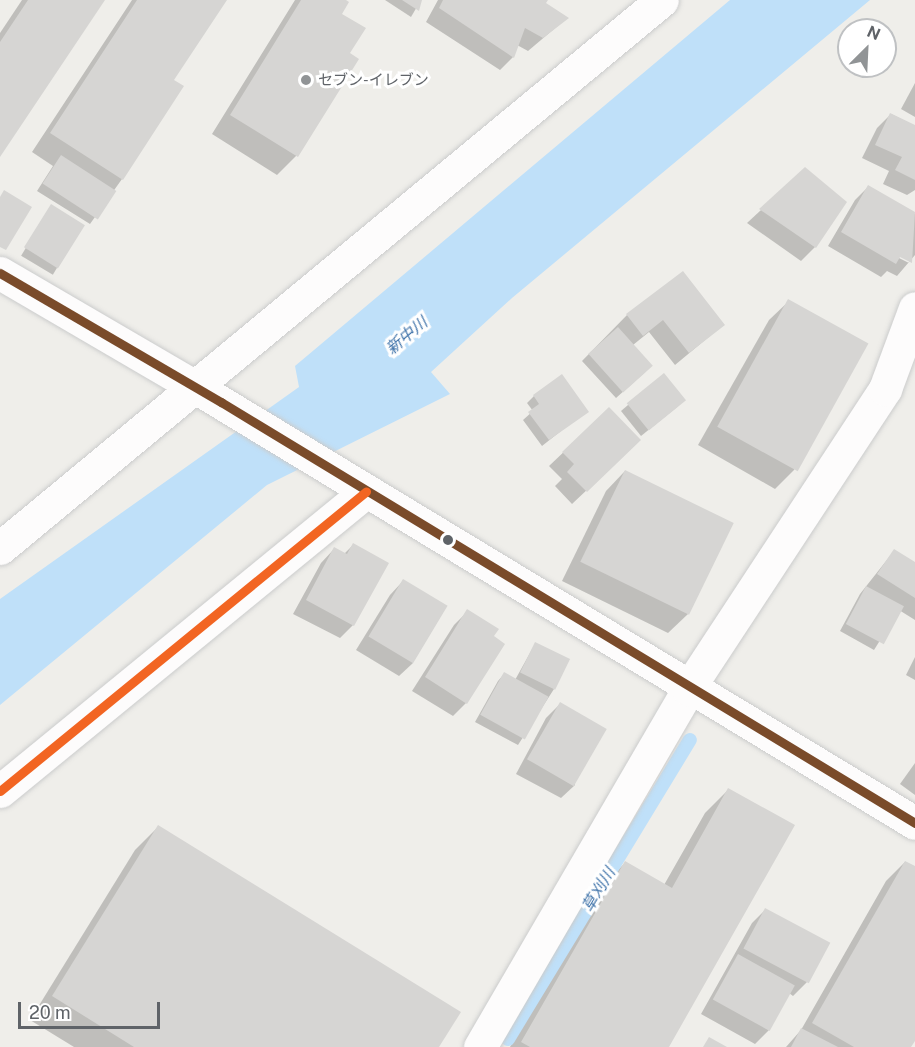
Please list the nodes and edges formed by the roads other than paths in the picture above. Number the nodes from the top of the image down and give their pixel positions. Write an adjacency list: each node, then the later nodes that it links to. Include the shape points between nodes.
1 (662, 0): 4 (street)
2 (0, 273): 4 (street)
3 (915, 308): 7 (street, via 885,389)
4 (209, 395): 5 (street); 6 (street)
5 (366, 491): 7 (street); 8 (street)
6 (0, 548)
7 (688, 689): 9 (street); 10 (street)
8 (0, 791)
9 (915, 823)
10 (485, 1046)

